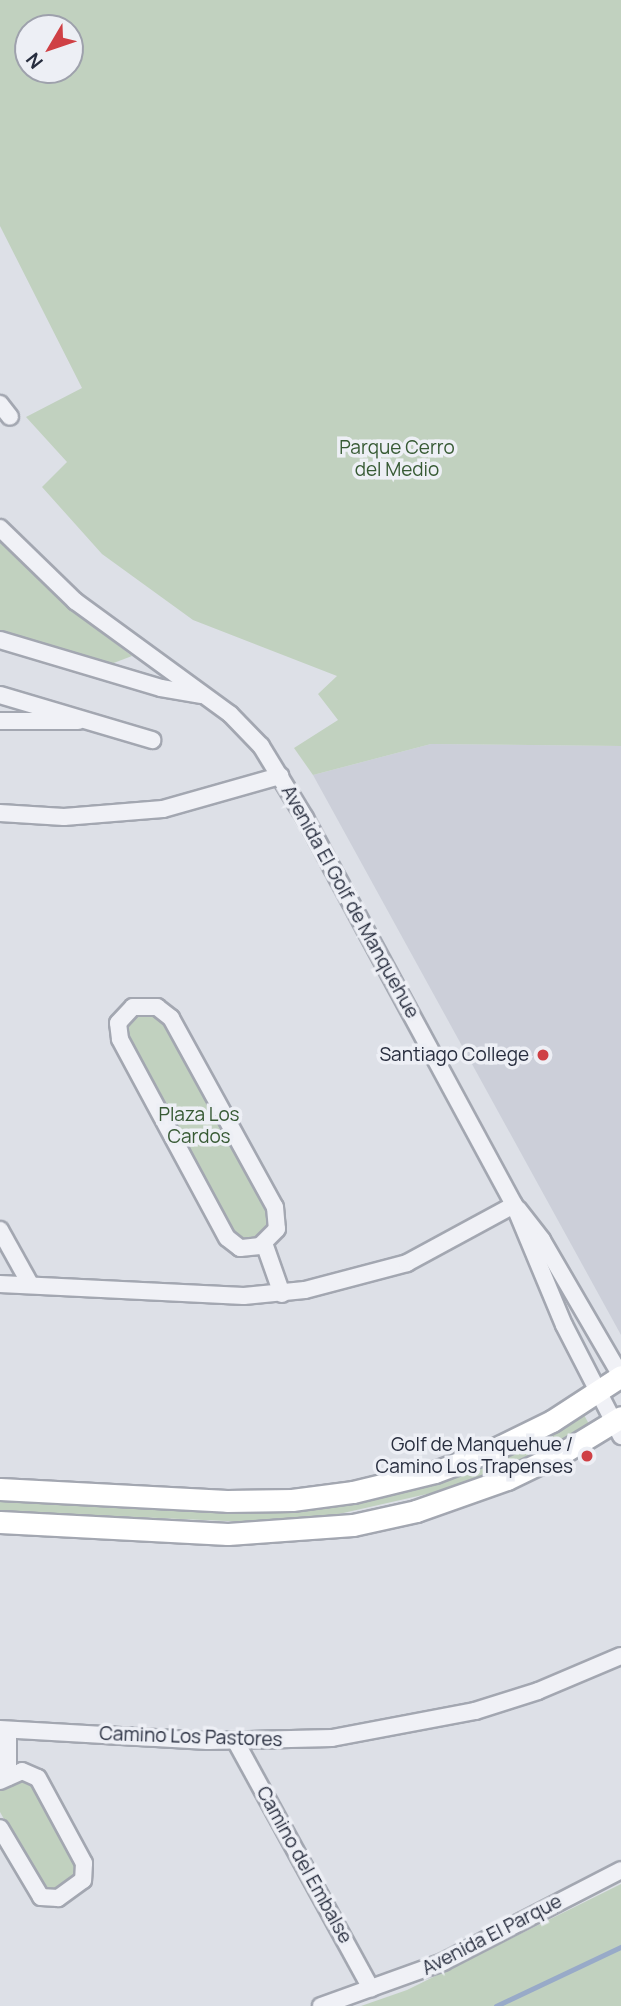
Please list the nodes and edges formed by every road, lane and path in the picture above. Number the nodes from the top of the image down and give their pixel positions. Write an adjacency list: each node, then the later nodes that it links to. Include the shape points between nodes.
1 (0, 528): 4 (street, Avenida El Golf de Manquehue, via 75,601)
2 (0, 640): 4 (street, Avenida El Golf de Manquehue, via 161,688)
3 (0, 695): 5 (street)
4 (200, 695): 8 (street, Avenida El Golf de Manquehue, via 240,723)
5 (84, 720): 6 (street, via 54,724); 7 (street)
6 (0, 721)
7 (152, 740)
8 (280, 776): 9 (street, via 206,800 130,814 64,817); 10 (street, Avenida El Golf de Manquehue)
9 (0, 813)
10 (514, 1205): 15 (street, via 407,1263 349,1281); 16 (street, Avenida El Golf de Manquehue, via 542,1240); 17 (street, Avenida El Golf de Manquehue, via 524,1237)
11 (0, 1230): 14 (street)
12 (264, 1243): 12 (street, via 277,1229 278,1213 171,1018 150,1006 127,1011 118,1023 120,1039 227,1238 247,1249); 15 (street)
13 (0, 1284): 14 (street)
14 (30, 1284): 15 (street)
15 (282, 1294)
16 (621, 1376): 17 (main road)
17 (598, 1393): 18 (street, Avenida El Golf de Manquehue); 19 (main road)
18 (619, 1425): 20 (main road)
19 (522, 1437): 20 (main road, via 534,1449); 21 (main road, via 406,1480 292,1500)
20 (536, 1467): 22 (main road, via 416,1511 311,1531 228,1534)
21 (0, 1489)
22 (0, 1522)
23 (621, 1656): 25 (street, Camino Los Pastores, via 538,1691 439,1720 332,1738)
24 (4, 1729): 25 (street, Camino Los Pastores); 26 (street)
25 (236, 1742): 29 (street, Camino del Embalse)
26 (4, 1779): 27 (street, via 26,1771 38,1778 84,1863 83,1880 58,1898 41,1897)
27 (0, 1828)
28 (621, 1870): 29 (street, Avenida El Parque, via 468,1951)
29 (371, 1989): 30 (street, Avenida El Parque)
30 (321, 2006)

